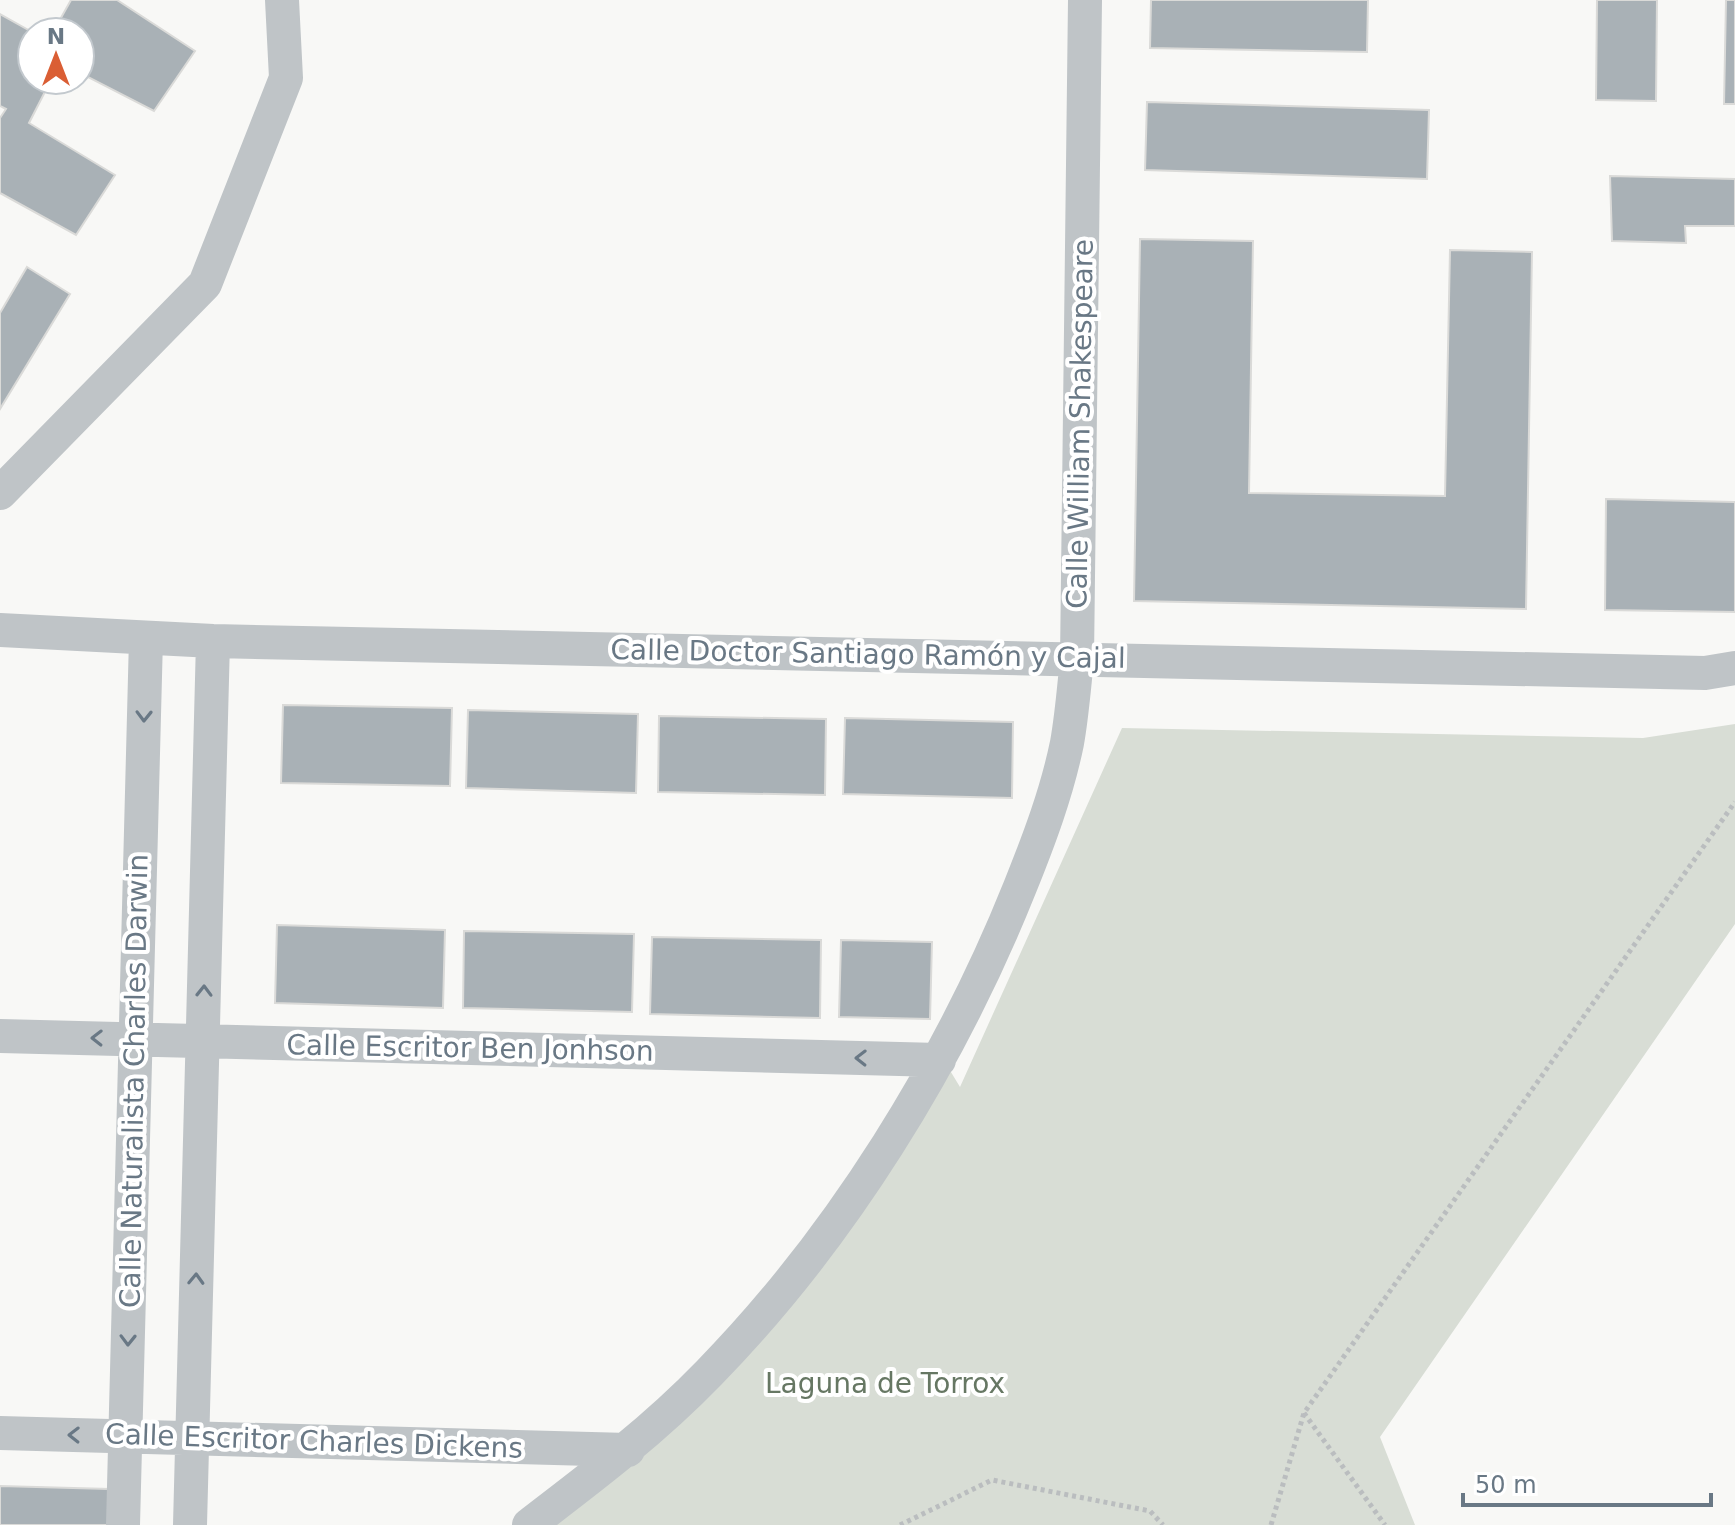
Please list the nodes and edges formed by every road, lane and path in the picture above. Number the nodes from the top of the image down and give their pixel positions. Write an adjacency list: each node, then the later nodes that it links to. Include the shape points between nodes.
1 (282, 0): 3 (street, via 286,78 205,284)
2 (1085, 0): 7 (street, Calle William Shakespeare)
3 (0, 493)
4 (0, 630): 5 (street, Calle Doctor Santiago Ramón y Cajal)
5 (146, 638): 6 (street, Calle Doctor Santiago Ramón y Cajal); 11 (street, Calle Naturalista Charles Darwin, one-way to 11)
6 (213, 641): 7 (street, Calle Doctor Santiago Ramón y Cajal); 12 (street, one-way to 6)
7 (1077, 659): 8 (street, Calle Doctor Santiago Ramón y Cajal, via 1705,673); 13 (street, Calle William Shakespeare, via 1067,743 1044,827 996,947)
8 (1735, 668)
9 (1735, 802): 14 (path)
10 (0, 1036): 11 (street, Calle Escritor Ben Jonhson, one-way to 10)
11 (135, 1039): 12 (street, Calle Escritor Ben Jonhson); 16 (street, Calle Naturalista Charles Darwin, one-way to 16)
12 (203, 1041): 13 (street, Calle Escritor Ben Jonhson, one-way to 12); 17 (street, one-way to 12)
13 (939, 1060): 18 (street, Calle William Shakespeare, via 819,1245 710,1372)
14 (1304, 1413): 24 (path); 25 (path)
15 (0, 1433): 16 (street, Calle Escritor Charles Dickens, one-way to 15)
16 (125, 1437): 17 (street, Calle Escritor Charles Dickens); 19 (street, Calle Naturalista Charles Darwin)
17 (192, 1438): 18 (street, Calle Escritor Charles Dickens); 20 (street)
18 (628, 1450): 21 (street, Calle William Shakespeare)
19 (123, 1525)
20 (190, 1525)
21 (529, 1525)
22 (900, 1525): 23 (path, via 992,1480 1150,1511)
23 (1163, 1525)
24 (1271, 1525)
25 (1385, 1525)

